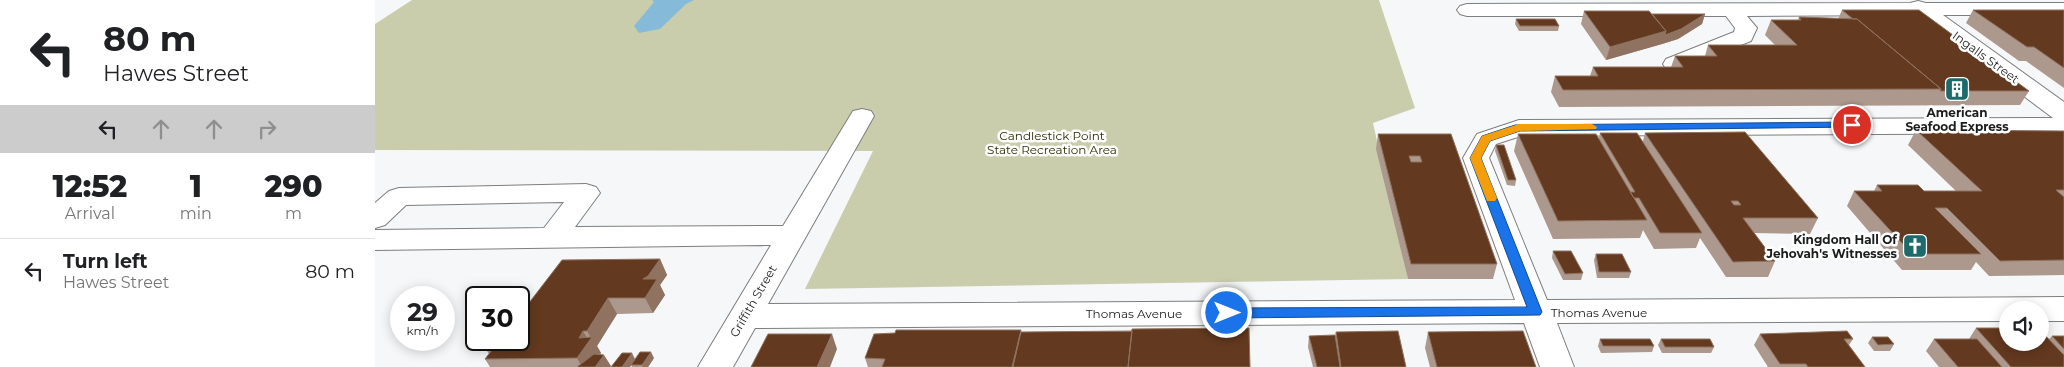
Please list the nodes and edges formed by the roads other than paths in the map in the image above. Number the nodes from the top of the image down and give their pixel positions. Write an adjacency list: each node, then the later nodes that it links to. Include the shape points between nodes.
1 (1915, 5): 2 (street); 4 (street); 6 (street, Ingalls Street)
2 (2064, 9)
3 (1467, 10): 4 (street)
4 (1732, 10): 5 (street, via 1746,28 1743,36)
5 (1674, 64)
6 (2064, 114)
7 (862, 116): 10 (street, Griffith Street)
8 (2064, 125): 14 (street, via 1519,128 1486,139 1476,158)
9 (375, 219): 11 (street, via 399,197 586,193)
10 (791, 236): 11 (street); 15 (street, Griffith Street)
11 (553, 237): 12 (street)
12 (375, 240)
13 (2064, 309): 14 (street, Thomas Avenue)
14 (1535, 312): 15 (street, Thomas Avenue); 17 (street)
15 (744, 316): 16 (street, Griffith Street)
16 (715, 367)
17 (1557, 367)

